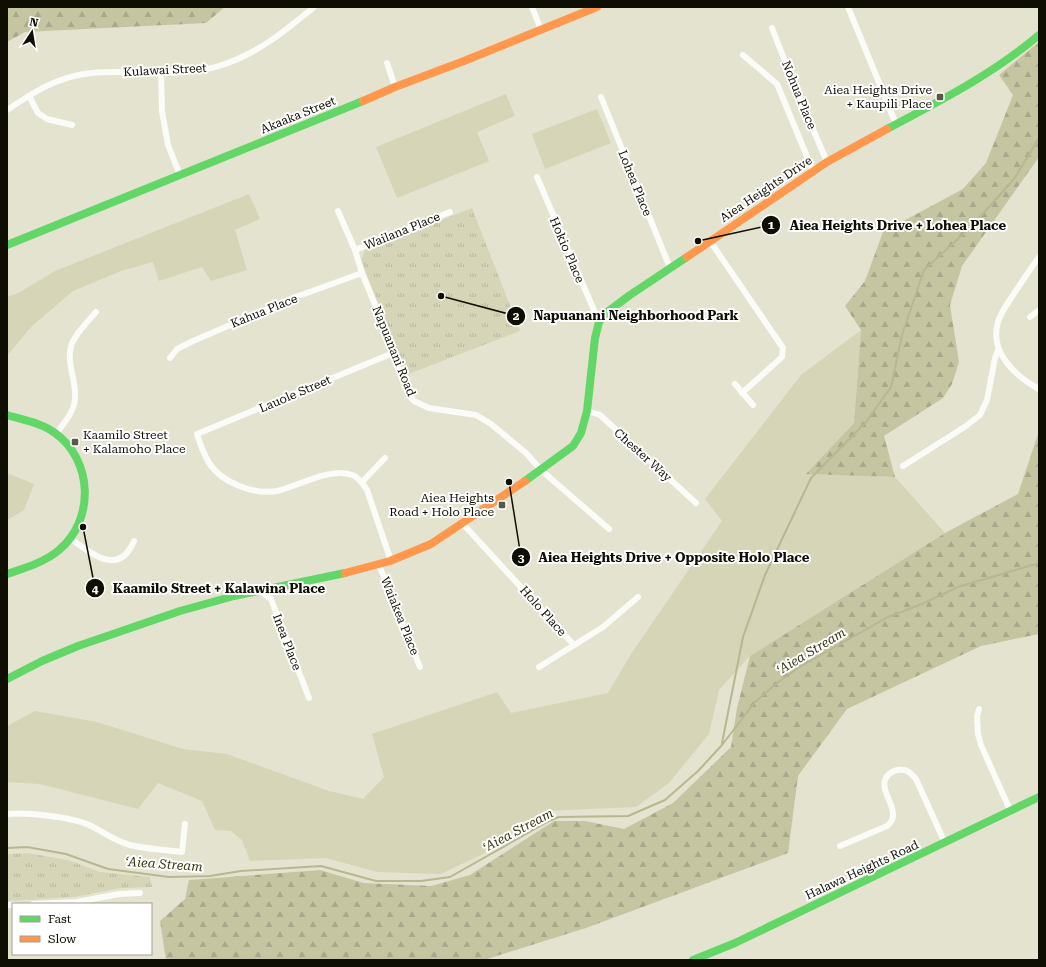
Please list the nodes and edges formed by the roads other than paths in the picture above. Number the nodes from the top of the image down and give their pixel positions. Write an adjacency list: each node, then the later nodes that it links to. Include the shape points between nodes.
1 (314, 7): 10 (street, Kulawai Street, via 273,40 241,58 195,71)
2 (532, 7): 6 (street)
3 (597, 7): 6 (street, Akaaka Street)
4 (848, 7): 15 (street)
5 (772, 28): 17 (street, Nohua Place)
6 (542, 30): 11 (street, Akaaka Street)
7 (1039, 35): 15 (street, Aiea Heights Drive, via 998,66)
8 (743, 55): 18 (street, via 777,84)
9 (387, 63): 11 (street)
10 (161, 72): 12 (street, Kulawai Street, via 92,73 73,76 54,82); 19 (street, via 162,112 168,145)
11 (395, 87): 19 (street, Akaaka Street)
12 (28, 96): 14 (street, Kulawai Street); 16 (street, via 38,113 48,119)
13 (601, 97): 27 (street, Lohea Place)
14 (7, 110)
15 (896, 124): 17 (street, Aiea Heights Drive)
16 (72, 125)
17 (827, 162): 18 (street, Aiea Heights Drive)
18 (813, 171): 23 (street, Aiea Heights Drive)
19 (180, 175): 24 (street, Akaaka Street)
20 (537, 177): 32 (street, Hokio Place)
21 (338, 212): 25 (street, Napuanani Road)
22 (450, 212): 25 (street, Wailana Place)
23 (710, 241): 27 (street, Aiea Heights Drive); 38 (street, via 783,348 782,357)
24 (7, 245)
25 (355, 250): 28 (street, Napuanani Road)
26 (1039, 257): 33 (street, via 1003,311 998,323)
27 (670, 268): 32 (street, Aiea Heights Drive, via 619,302)
28 (362, 273): 34 (street, Napuanani Road, via 390,341); 35 (street, Kahua Place, via 293,298 192,341 177,349)
29 (1039, 310): 31 (street)
30 (96, 312): 42 (street, via 78,332 73,342 70,362 75,399 72,412)
31 (1030, 317)
32 (599, 322): 40 (street)
33 (998, 350): 37 (street, via 1009,366); 44 (street, via 987,400 980,415)
34 (392, 353): 45 (street, Napuanani Road, via 409,395 414,401 429,408 476,415 504,434); 46 (street, Lauole Street, via 198,434 210,464 223,477 242,487 276,491 341,473 352,475)
35 (170, 358)
36 (735, 384): 38 (street)
37 (1039, 389)
38 (742, 393): 39 (street)
39 (753, 406)
40 (587, 411): 45 (street, via 581,433 573,446); 47 (street, Chester Way, via 600,415)
41 (7, 415): 42 (street, via 38,424)
42 (56, 434): 50 (street, via 76,456 82,469 85,486 82,516 78,529)
43 (385, 458): 46 (street)
44 (903, 466)
45 (541, 470): 48 (street); 49 (street, Napuanani Road)
46 (362, 482): 52 (street)
47 (696, 503)
48 (463, 524): 52 (street, via 417,551); 57 (street, Holo Place)
49 (609, 529)
50 (71, 539): 51 (street, via 96,556 109,561 127,554); 54 (street, via 44,560)
51 (134, 541)
52 (391, 561): 53 (street)
53 (379, 565): 55 (street); 58 (street, Waiakea Place)
54 (7, 574)
55 (261, 590): 60 (street, via 206,603 99,637 63,651); 61 (street, Inea Place, via 271,599)
56 (638, 597): 57 (street, Holo Place, via 603,627)
57 (574, 645): 59 (street, Holo Place)
58 (420, 667)
59 (539, 667)
60 (7, 679)
61 (309, 698)
62 (979, 709): 64 (street, via 978,734 981,745)
63 (1039, 797): 64 (street, Halawa Heights Road)
64 (1010, 810): 67 (street, Halawa Heights Road)
65 (7, 814): 66 (street, via 75,820 130,845 182,852)
66 (185, 824)
67 (945, 843): 68 (street, via 911,772 895,770 884,782 893,810 892,822); 71 (street, Halawa Heights Road, via 735,943)
68 (840, 846)
69 (140, 893): 70 (street)
70 (55, 903)
71 (693, 960)

